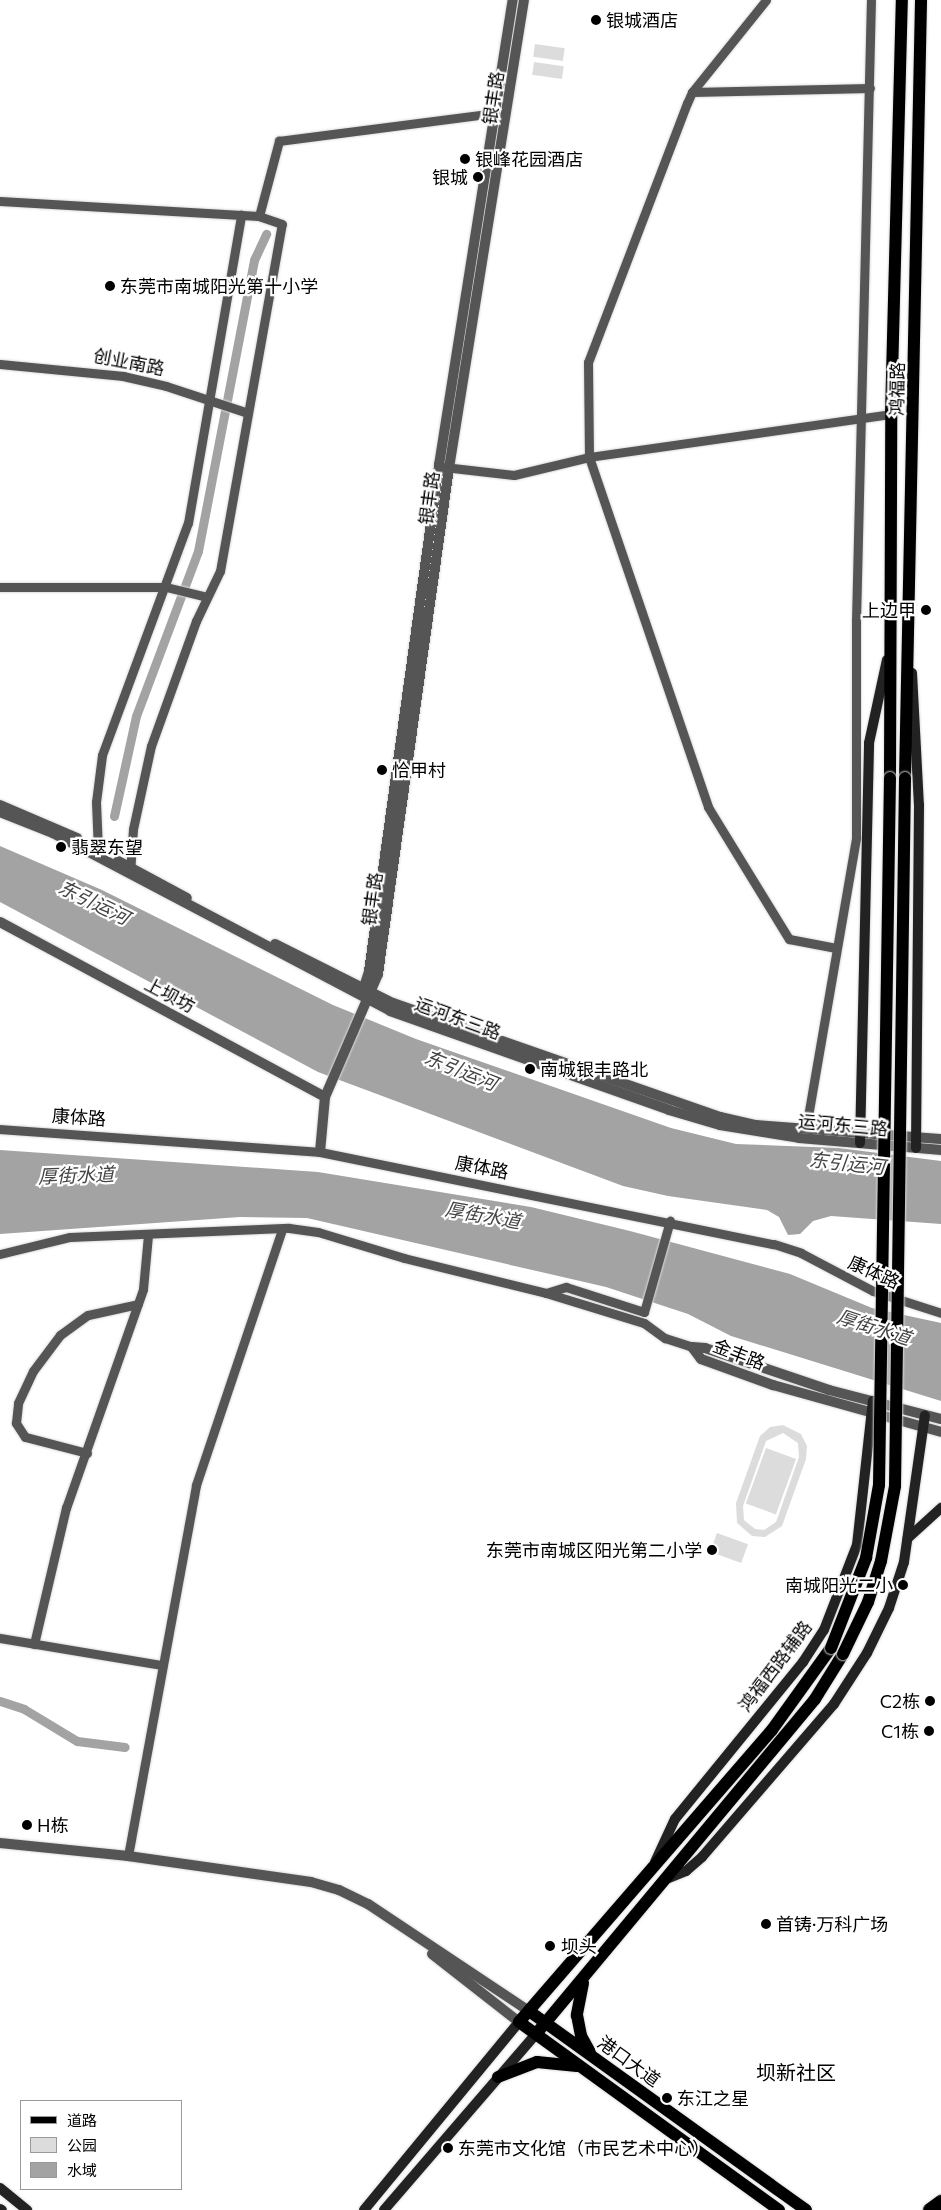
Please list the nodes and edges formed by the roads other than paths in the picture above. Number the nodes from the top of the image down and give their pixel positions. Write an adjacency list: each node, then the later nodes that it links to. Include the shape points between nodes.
1 (513, 0): 9 (street, 银丰路)
2 (524, 0): 20 (street, 银丰路)
3 (766, 0): 8 (street)
4 (871, 0): 7 (street)
5 (902, 0): 16 (main road, 鸿福路)
6 (921, 0): 24 (main road, 鸿福路)
7 (870, 88): 8 (street); 17 (street)
8 (692, 92): 18 (street, via 588,362)
9 (495, 113): 12 (street, via 279,141); 19 (street, 银丰路)
10 (0, 200): 11 (street)
11 (241, 215): 12 (street); 14 (street)
12 (258, 216): 15 (street, via 282,224)
13 (0, 364): 14 (street, 创业南路, via 123,376)
14 (208, 399): 15 (street, 创业南路); 22 (street, via 188,523)
15 (244, 411): 23 (street, via 220,571)
16 (891, 414): 17 (street); 25 (main road, 鸿福路)
17 (861, 417): 18 (street); 31 (street, via 856,838)
18 (589, 457): 20 (street, via 514,475); 31 (street, via 708,807 789,938)
19 (439, 465): 20 (street); 32 (street, 银丰路)
20 (450, 468): 32 (street, 银丰路, via 378,974)
21 (0, 587): 22 (street)
22 (166, 587): 23 (street); 28 (street, via 116,710 102,755 96,802)
23 (207, 597): 29 (street, via 151,746 133,829)
24 (909, 649): 38 (main road, via 919,796); 64 (main road, 鸿福路, bridge, via 895,1486 881,1561 868,1602 844,1654 815,1699)
25 (890, 652): 36 (main road, via 869,743); 63 (main road, 鸿福路, bridge, via 879,1485 866,1558 831,1648 772,1730)
26 (0, 805): 28 (street, 运河东三路, via 55,826)
27 (0, 812): 29 (street, 运河东三路)
28 (98, 850): 29 (street, 运河东三路)
29 (130, 871): 32 (street, 运河东三路)
30 (0, 922): 33 (street, 上坝坊)
31 (836, 948): 34 (street)
32 (367, 995): 33 (street); 34 (street, 运河东三路, via 671,1101 757,1125); 36 (street, 运河东三路, via 660,1107 720,1125 782,1136)
33 (325, 1097): 40 (street)
34 (806, 1128): 36 (street, 运河东三路)
35 (0, 1129): 40 (street, 康体路)
36 (860, 1138): 38 (street, 运河东三路)
37 (941, 1139): 38 (street, 运河东三路)
38 (916, 1143): 39 (street, 运河东三路)
39 (941, 1150)
40 (320, 1152): 41 (street, 康体路)
41 (670, 1220): 45 (street, via 644,1312 566,1287); 47 (street, 康体路, via 788,1248 874,1291)
42 (282, 1229): 43 (street); 45 (street, via 318,1232 404,1258); 60 (street, via 196,1485)
43 (148, 1235): 44 (street, via 70,1237); 46 (street, via 148,1260)
44 (0, 1254)
45 (546, 1293): 48 (street, via 644,1323 665,1338)
46 (138, 1304): 55 (street); 55 (street, via 88,1315 60,1335 33,1372 18,1403 16,1423 25,1436)
47 (941, 1312)
48 (692, 1347): 49 (street, 金丰路, via 705,1348 778,1374); 50 (street, 金丰路, via 701,1358 764,1382)
49 (873, 1401): 50 (main road, 鸿福西路辅路); 51 (street, 金丰路)
50 (872, 1413): 53 (street, 金丰路); 63 (main road, 鸿福西路辅路, via 857,1545 824,1630 803,1662 675,1819)
51 (925, 1415): 52 (street, 金丰路); 53 (main road)
52 (941, 1419)
53 (924, 1427): 54 (street, 金丰路); 57 (main road)
54 (941, 1432)
55 (87, 1453): 59 (street, via 66,1508)
56 (941, 1508): 57 (main road)
57 (908, 1538): 64 (main road, via 889,1608 867,1653 834,1704 702,1857 686,1871)
58 (0, 1638): 59 (street)
59 (34, 1644): 60 (street)
60 (161, 1665): 62 (street)
61 (0, 1844): 62 (street)
62 (128, 1856): 65 (street, via 311,1882)
63 (654, 1865): 67 (main road, 鸿福路)
64 (665, 1879): 66 (main road, 鸿福路)
65 (368, 1904): 67 (street); 68 (street)
66 (586, 1974): 69 (main road, 鸿福路); 71 (main road, via 578,1995 577,2015 581,2036)
67 (529, 2011): 68 (main road, 鸿福路); 69 (main road, 港口大道)
68 (519, 2022): 70 (main road, 港口大道); 77 (main road)
69 (546, 2022): 70 (main road, 鸿福路); 71 (main road, 港口大道)
70 (536, 2034): 72 (main road, 港口大道); 73 (main road)
71 (592, 2057): 80 (main road, 港口大道)
72 (581, 2067): 73 (main road, via 538,2062 519,2066); 79 (main road, 港口大道)
73 (498, 2077): 78 (main road)
74 (0, 2188): 76 (main road)
75 (941, 2202): 81 (highway)
76 (27, 2210)
77 (364, 2210)
78 (384, 2210)
79 (778, 2210)
80 (806, 2210)
81 (930, 2210)

